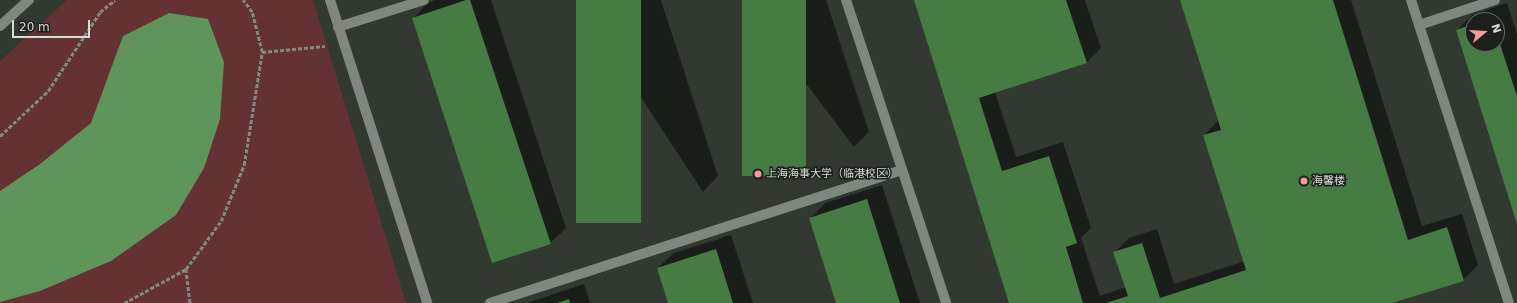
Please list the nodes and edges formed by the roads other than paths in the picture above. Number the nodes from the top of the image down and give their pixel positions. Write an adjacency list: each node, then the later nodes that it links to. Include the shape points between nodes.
1 (29, 0): 8 (lane)
2 (330, 0): 9 (lane)
3 (424, 0): 9 (lane)
4 (846, 0): 10 (lane)
5 (1411, 0): 7 (lane)
6 (1496, 0): 7 (lane)
7 (1419, 25): 14 (lane)
8 (0, 26)
9 (338, 27): 11 (lane)
10 (902, 170): 12 (lane); 13 (lane)
11 (427, 303)
12 (490, 303)
13 (946, 303)
14 (1509, 303)

